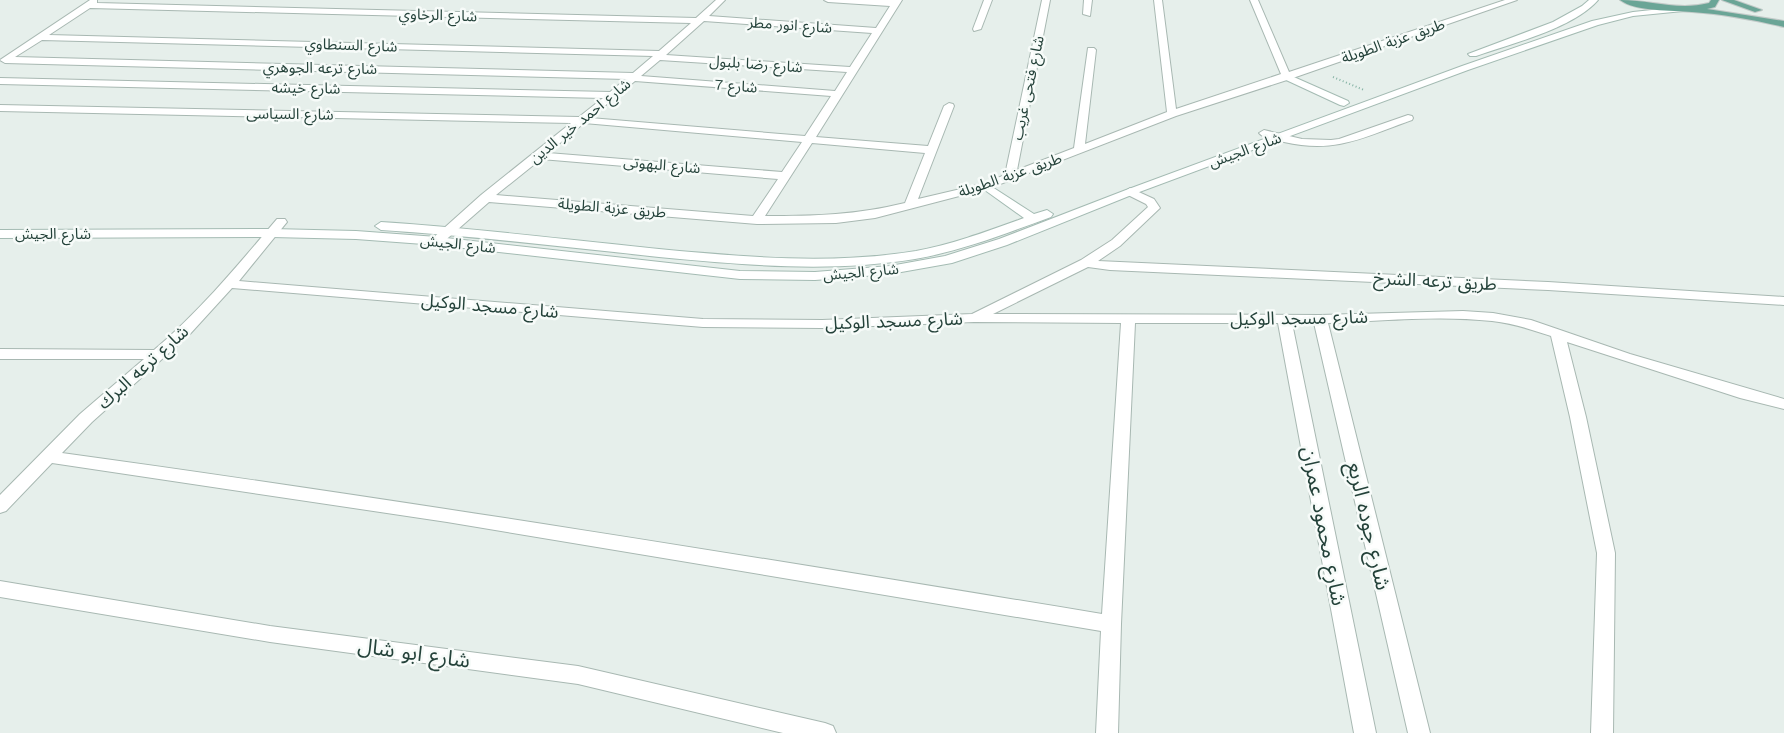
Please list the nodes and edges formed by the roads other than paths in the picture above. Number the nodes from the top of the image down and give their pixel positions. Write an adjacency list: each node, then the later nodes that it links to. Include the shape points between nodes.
1 (721, 0): 18 (street, شارع احمد خير الدين)
2 (828, 0): 13 (street)
3 (988, 0): 20 (street)
4 (1046, 0): 45 (street, شارع فتحى غريب)
5 (1088, 0): 16 (street)
6 (1158, 0): 35 (street)
7 (1254, 0): 28 (street)
8 (1513, 0): 28 (street, طريق عزبة الطويلة)
9 (1594, 0): 32 (street, شارع الجيش, via 1574,16)
10 (1624, 0): 15 (main road)
11 (1715, 0): 15 (main road, via 1712,5)
12 (1726, 0): 17 (main road)
13 (896, 2): 21 (street)
14 (92, 3): 18 (street, شارع الرخاوي); 22 (street)
15 (1684, 9): 19 (main road); 39 (street, شارع الجيش, via 1633,14 1595,23 1464,68)
16 (1087, 14)
17 (1784, 16)
18 (700, 20): 21 (street, شارع انور مطر); 24 (street, شارع احمد خير الدين)
19 (1784, 24)
20 (976, 29)
21 (878, 31): 26 (street)
22 (41, 37): 24 (street, شارع السنطاوي); 25 (street)
23 (1091, 50): 42 (street)
24 (660, 56): 26 (street, شارع رضا بلبول); 27 (street, شارع احمد خير الدين)
25 (2, 61): 27 (street, شارع ترعه الجوهري)
26 (853, 70): 30 (street)
27 (634, 77): 30 (street, شارع 7); 31 (street, شارع احمد خير الدين)
28 (1287, 77): 32 (street); 35 (street, طريق عزبة الطويلة)
29 (0, 81): 31 (street, شارع خيشه)
30 (838, 94): 40 (street)
31 (612, 95): 37 (street, شارع احمد خير الدين)
32 (1344, 103): 38 (street, شارع الجيش)
33 (949, 106): 41 (street)
34 (0, 108): 37 (street, شارع السياسى)
35 (1172, 114): 42 (street, طريق عزبة الطويلة)
36 (1408, 118): 39 (street, via 1330,144)
37 (581, 120): 40 (street, شارع السياسى); 43 (street, شارع احمد خير الدين)
38 (1264, 133): 39 (street); 50 (street, شارع الجيش)
39 (1280, 138): 47 (street, شارع الجيش)
40 (809, 140): 41 (street, شارع السياسى); 44 (street)
41 (932, 150): 49 (street)
42 (1079, 150): 45 (street, طريق عزبة الطويلة)
43 (538, 155): 44 (street, شارع البهوتى); 48 (street, شارع احمد خير الدين)
44 (786, 176): 51 (street)
45 (1010, 177): 46 (street, طريق عزبة الطويلة)
46 (986, 186): 49 (street, طريق عزبة الطويلة); 50 (street)
47 (1130, 192): 57 (street, via 1150,202 1154,208 1116,243); 58 (street, شارع الجيش, via 947,260)
48 (486, 198): 51 (street, طريق عزبة الطويلة); 54 (street, شارع احمد خير الدين)
49 (910, 206): 51 (street, طريق عزبة الطويلة, via 836,219)
50 (1033, 219): 58 (street, شارع الجيش, via 994,234)
51 (757, 220)
52 (0, 224): 53 (street, شارع الجيش)
53 (277, 228): 54 (street, شارع الجيش); 55 (street, شارع الجيش); 56 (street, شارع الجيش); 59 (street, شارع ترعه البرك)
54 (448, 231): 56 (street, شارع احمد خير الدين); 58 (street, شارع الجيش, via 749,262)
55 (0, 234)
56 (437, 241): 58 (street, شارع الجيش, via 740,275 815,276)
57 (1086, 263): 60 (street, طريق ترعه الشرخ); 61 (street)
58 (887, 264)
59 (229, 284): 61 (street, شارع مسجد الوكيل, via 703,323 822,324); 67 (street, شارع ترعه البرك)
60 (1784, 300)
61 (974, 318): 62 (street, شارع مسجد الوكيل)
62 (1128, 319): 63 (street, شارع مسجد الوكيل); 72 (street)
63 (1284, 319): 64 (street, شارع مسجد الوكيل); 75 (street, شارع محمود عمران)
64 (1320, 319): 65 (street, شارع مسجد الوكيل, via 1493,317 1526,323); 76 (street, شارع جوده الربع)
65 (1558, 335): 68 (street, شارع مسجد الوكيل); 77 (street, via 1606,553)
66 (0, 354): 67 (street)
67 (158, 355): 69 (street, شارع ترعه البرك)
68 (1784, 404)
69 (47, 457): 70 (street, شارع ترعه البرك); 72 (street, via 701,554)
70 (0, 506)
71 (0, 590): 73 (street, شارع ابو شال, via 270,634 578,675)
72 (1111, 624): 74 (street)
73 (825, 733)
74 (1107, 733)
75 (1365, 733)
76 (1419, 733)
77 (1602, 733)

